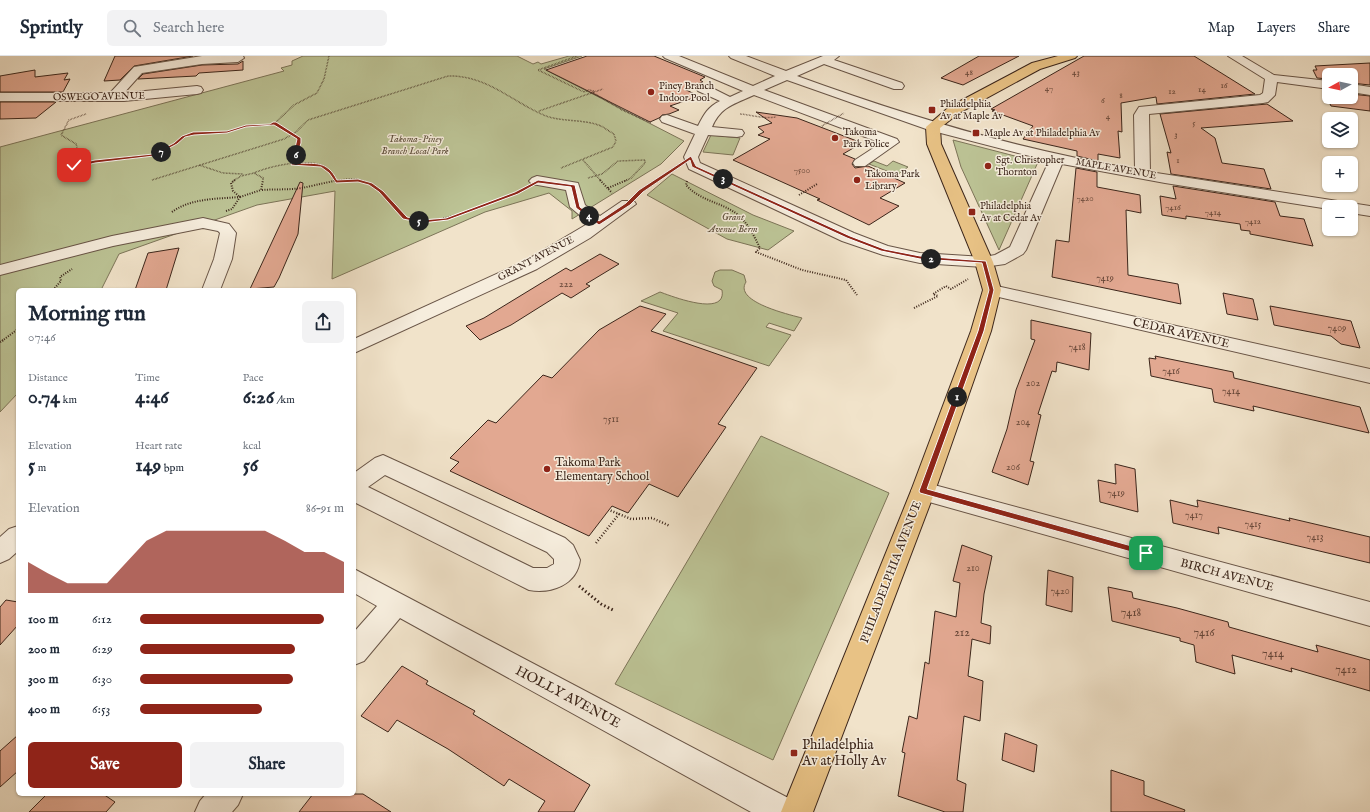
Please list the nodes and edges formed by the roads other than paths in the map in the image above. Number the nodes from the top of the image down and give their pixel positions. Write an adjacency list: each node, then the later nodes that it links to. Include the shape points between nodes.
1 (144, 56): 8 (street)
2 (669, 56): 17 (street)
3 (735, 56): 9 (street, MAPLE AVENUE)
4 (1070, 56): 23 (main road, via 1036,66 954,110)
5 (1234, 56): 10 (street)
6 (238, 58): 8 (street, via 202,60)
7 (829, 58): 9 (street); 12 (street)
8 (138, 70): 19 (street)
9 (785, 76): 17 (street); 23 (street, MAPLE AVENUE)
10 (1271, 78): 11 (street); 28 (street, via 1269,95 1263,99 1144,110 1140,115)
11 (1322, 84)
12 (898, 86)
13 (702, 88): 20 (street)
14 (1358, 89): 16 (street)
15 (197, 90): 19 (street, OSWEGO AVENUE)
16 (1370, 91)
17 (749, 92): 20 (street); 27 (street, via 892,142)
18 (0, 97): 19 (street, OSWEGO AVENUE)
19 (112, 97): 21 (street)
20 (729, 101): 24 (street, via 716,108)
21 (96, 112)
22 (671, 120): 24 (street)
23 (933, 127): 26 (street, MAPLE AVENUE); 36 (main road, via 934,144)
24 (703, 131): 25 (street); 36 (street, via 686,160 694,166 848,237 883,250)
25 (737, 133)
26 (1057, 158): 28 (street, MAPLE AVENUE); 36 (street, via 1017,250)
27 (860, 163)
28 (1143, 174): 30 (street, MAPLE AVENUE)
29 (538, 181): 34 (street, via 573,186 578,207)
30 (1322, 203)
31 (628, 204): 34 (street, GRANT AVENUE)
32 (1358, 209): 33 (street)
33 (1370, 211)
34 (599, 223): 39 (street, GRANT AVENUE, via 531,265)
35 (0, 270): 37 (street, via 112,241 203,223 222,227 228,234 223,259)
36 (977, 270): 38 (main road)
37 (212, 288)
38 (992, 290): 40 (street, CEDAR AVENUE); 42 (main road, PHILADELPHIA AVENUE, via 981,331)
39 (356, 346)
40 (1370, 376)
41 (356, 484): 43 (street, via 383,464 556,545 566,553 567,564 554,578 541,581 529,579)
42 (923, 491): 48 (street, BIRCH AVENUE); 53 (main road, PHILADELPHIA AVENUE)
43 (356, 492)
44 (16, 538): 45 (street)
45 (0, 552)
46 (356, 581): 47 (street, HOLLY AVENUE)
47 (396, 604): 49 (street); 52 (street, HOLLY AVENUE)
48 (1370, 614)
49 (356, 650)
50 (225, 796): 51 (street)
51 (211, 812)
52 (783, 812)
53 (797, 812)

